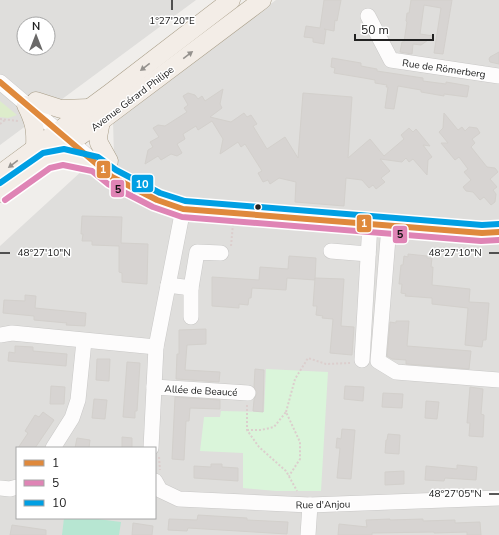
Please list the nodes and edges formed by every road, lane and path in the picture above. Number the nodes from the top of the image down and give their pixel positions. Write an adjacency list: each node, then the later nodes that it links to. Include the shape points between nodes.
1 (231, 0): 7 (main road, Avenue Gérard Philipe, one-way to 7)
2 (262, 0): 9 (main road, Avenue Gérard Philipe, one-way to 2)
3 (368, 16): 5 (street, Rue de Römerberg, via 391,60)
4 (0, 72): 8 (street, via 6,76)
5 (499, 76)
6 (0, 82): 8 (street)
7 (110, 93): 9 (main road, Avenue Gérard Philipe); 13 (main road, via 108,101)
8 (29, 109): 9 (main road, via 61,109); 11 (path); 13 (street); 14 (main road)
9 (95, 114): 13 (main road, Avenue Gérard Philipe); 15 (main road)
10 (0, 119): 11 (path)
11 (6, 119): 12 (path)
12 (0, 124)
13 (68, 134): 14 (main road, Avenue Gérard Philipe); 15 (street); 16 (main road, via 55,139 35,160)
14 (41, 154): 15 (main road); 16 (main road, Avenue Gérard Philipe); 17 (main road, Avenue Gérard Philipe, one-way to 17)
15 (102, 163): 19 (street, via 112,177 157,200)
16 (30, 172): 18 (main road, Avenue Gérard Philipe)
17 (0, 174)
18 (0, 193)
19 (183, 209): 20 (street); 27 (street)
20 (234, 213): 21 (street); 25 (path, via 230,254)
21 (370, 224): 22 (street); 26 (street)
22 (389, 226): 23 (street); 34 (street, via 378,361 396,372)
23 (499, 232)
24 (331, 251): 26 (street)
25 (221, 253): 28 (street, via 197,252)
26 (368, 254): 33 (street)
27 (168, 285): 28 (street); 32 (street)
28 (191, 288): 29 (street)
29 (191, 317)
30 (0, 335): 31 (street, via 12,333)
31 (84, 340): 32 (street); 39 (street, via 78,400 72,418)
32 (156, 347): 35 (street)
33 (362, 360): 37 (path, via 346,364 326,364 308,358 295,379)
34 (499, 380)
35 (154, 388): 36 (street, Allée de Beaucé); 40 (street)
36 (248, 392): 38 (path)
37 (286, 412): 38 (path, via 274,427); 42 (path, via 300,442 300,459)
38 (246, 430): 42 (path, via 259,447)
39 (53, 447)
40 (155, 447)
41 (156, 464): 43 (path)
42 (289, 476): 47 (path)
43 (157, 477): 47 (street, Rue d'Anjou, via 160,490 179,499)
44 (16, 487): 45 (street)
45 (0, 488)
46 (499, 498): 47 (street, Rue d'Anjou)
47 (305, 501): 48 (street)
48 (308, 535)

